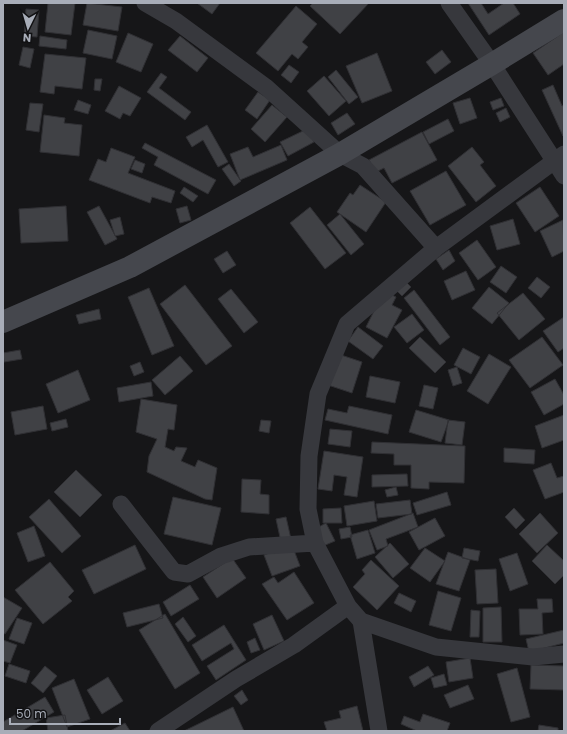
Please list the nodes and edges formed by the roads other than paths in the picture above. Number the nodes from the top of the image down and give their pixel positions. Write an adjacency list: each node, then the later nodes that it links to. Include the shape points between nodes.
1 (145, 3): 5 (street, via 176,22 266,87)
2 (449, 3): 4 (street)
3 (564, 20): 4 (main road)
4 (492, 64): 5 (main road); 6 (street)
5 (340, 154): 8 (street, via 363,166); 9 (main road, via 130,267)
6 (559, 157): 7 (street); 8 (street)
7 (564, 176)
8 (436, 248): 11 (street, via 347,324 318,394 309,456 308,509)
9 (3, 322)
10 (121, 504): 11 (street, via 174,572 188,574 221,556 249,547)
11 (315, 543): 12 (street)
12 (348, 606): 13 (street); 15 (street, via 294,646 236,679)
13 (360, 621): 14 (street, via 436,647 533,657); 16 (street)
14 (564, 654)
15 (158, 731)
16 (379, 731)

